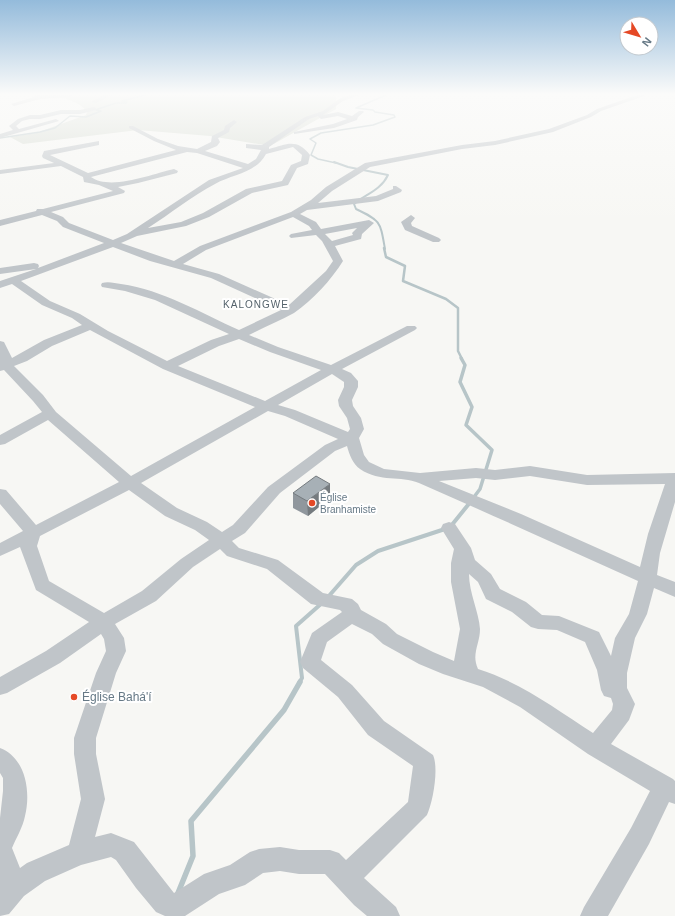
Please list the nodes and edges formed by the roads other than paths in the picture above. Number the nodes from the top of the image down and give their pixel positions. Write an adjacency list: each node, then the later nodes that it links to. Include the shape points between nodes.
1 (287, 137): 10 (street, via 288,142)
2 (152, 138): 12 (street)
3 (214, 138): 13 (street, via 214,144)
4 (282, 138): 11 (street)
5 (286, 138): 11 (street)
6 (518, 138): 22 (street, via 368,164)
7 (96, 143): 14 (street, via 47,153 46,156)
8 (308, 144): 10 (street)
9 (249, 146): 11 (street)
10 (294, 146): 11 (street); 25 (street, via 306,155 305,162 294,167 285,183 249,191 206,215 183,224 152,232)
11 (266, 148): 15 (street, via 259,160)
12 (184, 150): 13 (street); 18 (street)
13 (198, 151): 15 (street)
14 (63, 164): 17 (street); 18 (street)
15 (249, 167): 25 (street, via 212,182)
16 (174, 171): 19 (street)
17 (0, 172)
18 (87, 176): 19 (street, via 87,180)
19 (108, 186): 21 (street, via 121,191)
20 (396, 188): 22 (street, via 398,190 378,198 323,204)
21 (40, 211): 24 (street); 29 (street, via 68,226)
22 (297, 211): 26 (street, via 314,224); 31 (street, via 203,248)
23 (411, 218): 28 (street, via 406,222 408,228)
24 (0, 223)
25 (133, 233): 29 (street)
26 (320, 233): 27 (street); 30 (street); 30 (street, via 368,221 357,233 358,237)
27 (294, 236)
28 (436, 240)
29 (114, 243): 31 (street); 32 (street)
30 (329, 245): 37 (street, via 338,261 330,273)
31 (175, 265): 37 (street, via 233,283)
32 (53, 266): 33 (street); 34 (street)
33 (0, 271)
34 (13, 280): 35 (street); 38 (street, via 46,303)
35 (0, 284)
36 (106, 285): 40 (street, via 153,294)
37 (290, 310): 40 (street)
38 (91, 326): 42 (street, via 48,343 31,354); 43 (street)
39 (411, 328): 44 (street)
40 (239, 335): 43 (street, via 215,343); 44 (street)
41 (0, 346): 42 (street, via 7,361)
42 (3, 366): 46 (street, via 34,392)
43 (166, 366): 45 (street)
44 (332, 369): 45 (street); 47 (street, via 351,381 345,400 357,428)
45 (266, 406): 47 (street); 51 (street)
46 (50, 414): 48 (street); 51 (street)
47 (352, 438): 49 (street, via 357,455 364,464 380,473); 55 (street, via 330,448 274,490 239,529)
48 (0, 441)
49 (420, 478): 50 (street, via 530,471 587,480); 58 (street)
50 (675, 479): 58 (street, via 656,534)
51 (130, 483): 54 (street); 55 (street, via 171,512 201,526)
52 (0, 494): 54 (street)
53 (449, 528): 56 (street)
54 (33, 532): 57 (street); 61 (street, via 28,546 42,585)
55 (222, 541): 60 (street, via 233,552 274,566 318,599 345,604 351,609); 61 (street, via 187,563 149,596)
56 (462, 548): 62 (street, via 460,582 470,629 464,660); 64 (street, via 468,563 485,578 494,594 519,607 538,622 559,623 592,637 607,670 612,698)
57 (0, 550)
58 (648, 578): 59 (street); 64 (street, via 638,614 625,638 617,673 617,688 624,704)
59 (675, 590)
60 (352, 614): 62 (street, via 390,639 426,658); 71 (street, via 319,638 310,662 345,691 376,728 426,762 419,807)
61 (104, 622): 63 (street, via 53,657); 70 (street, via 114,638 116,651 106,673 85,738 84,754 93,799)
62 (470, 674): 65 (street, via 490,681 527,701)
63 (0, 687)
64 (621, 714): 65 (street)
65 (596, 747): 67 (street)
66 (0, 758): 68 (street, via 14,778 13,816)
67 (670, 789): 74 (street)
68 (0, 846)
69 (0, 850): 72 (street)
70 (79, 853): 71 (street, via 111,845 125,851 165,903 175,907 213,883 236,876 259,861 280,859 330,862); 72 (street, via 36,872)
71 (346, 878): 73 (street)
72 (7, 896)
73 (387, 916)
74 (593, 916)

